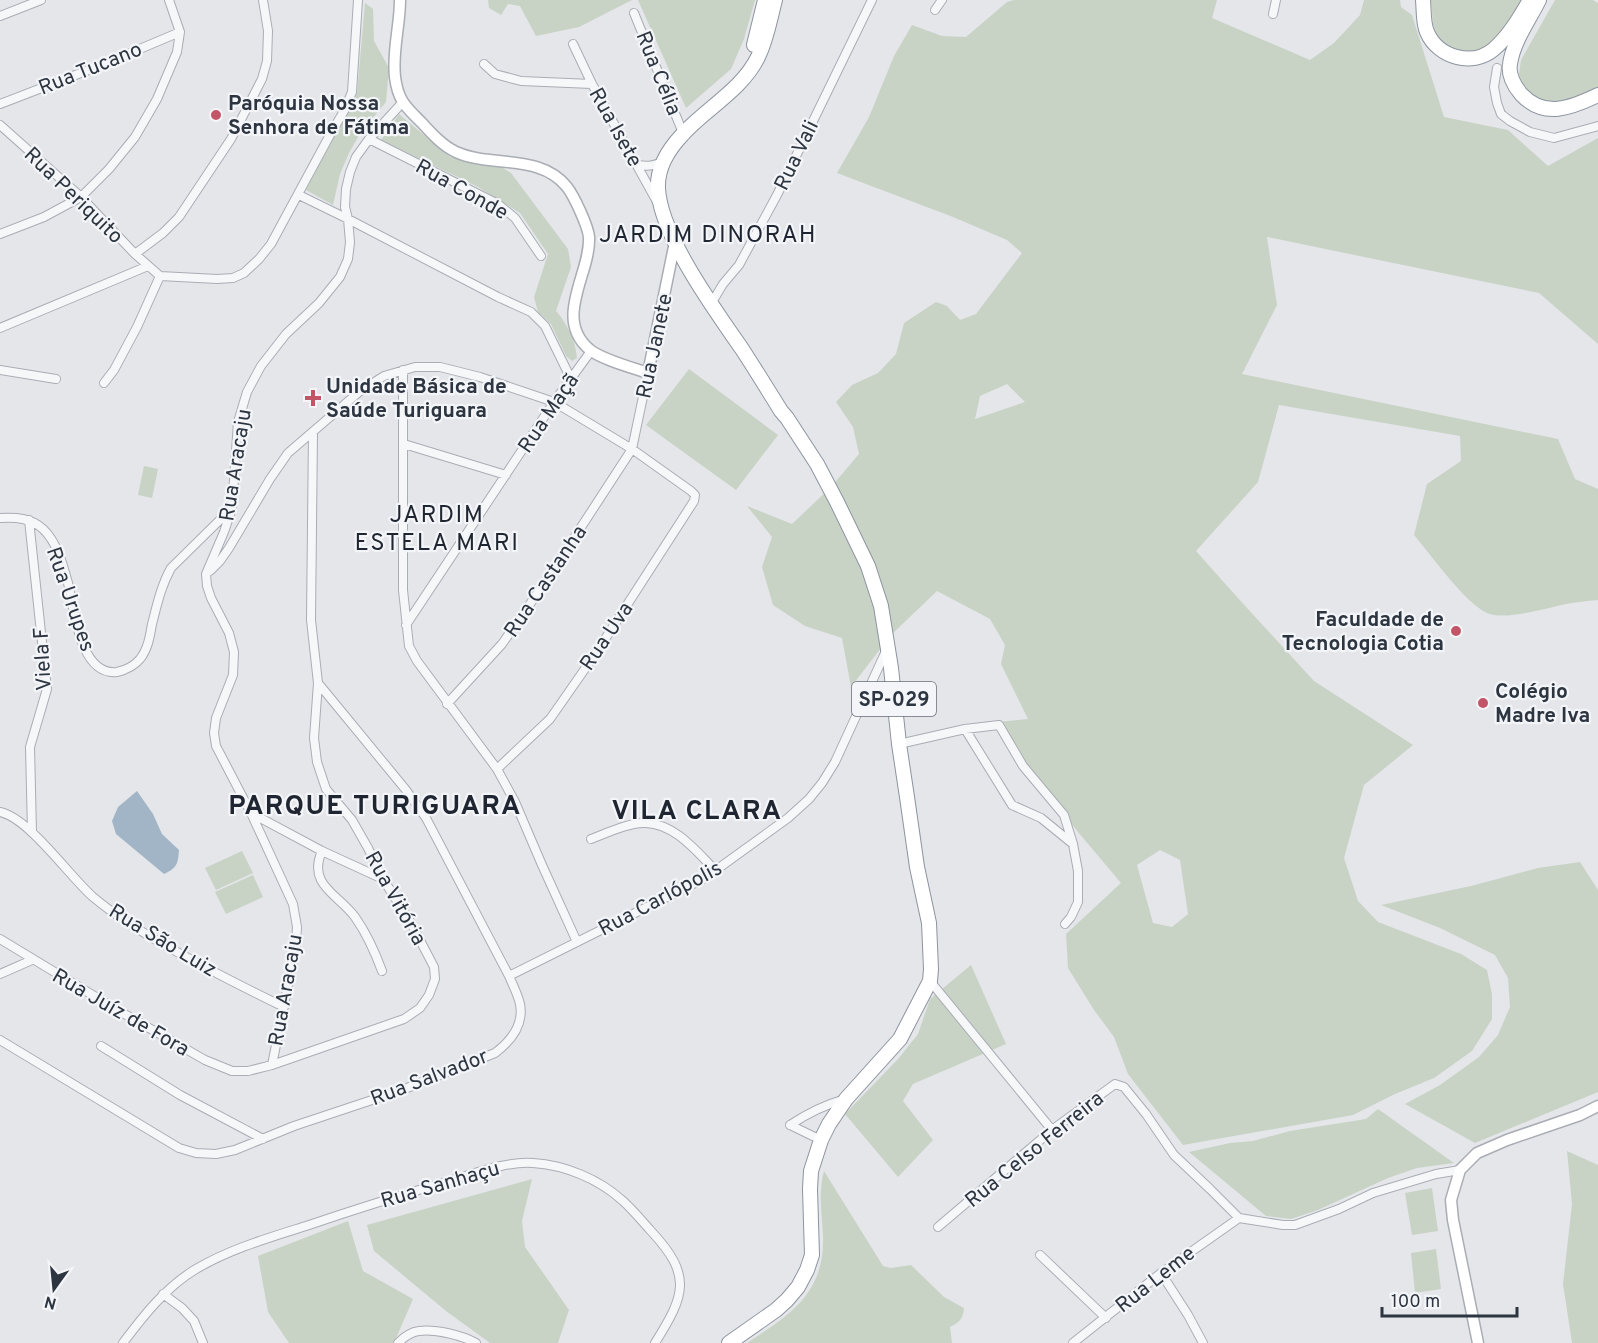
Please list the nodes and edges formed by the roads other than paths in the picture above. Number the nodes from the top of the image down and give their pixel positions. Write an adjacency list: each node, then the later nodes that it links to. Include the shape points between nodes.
1 (41, 0): 17 (street)
2 (169, 0): 18 (street)
3 (263, 0): 39 (street, via 268,31 262,79 231,139 179,217)
4 (358, 0): 33 (street, via 352,92)
5 (400, 0): 25 (street, via 394,59)
6 (765, 0): 22 (highway, SP-029)
7 (775, 0): 22 (highway, SP-029, via 763,45)
8 (872, 0): 43 (street, Rua Vali, via 777,195 739,265)
9 (942, 0): 14 (street)
10 (1276, 0): 16 (street)
11 (1423, 0): 12 (highway, via 1427,31 1433,42 1449,55 1474,58 1493,50)
12 (1530, 0)
13 (1539, 0): 24 (highway, via 1514,48 1509,66 1514,87 1529,102 1548,109 1562,109)
14 (935, 10)
15 (634, 13): 29 (street, Rua Célia)
16 (1273, 14)
17 (0, 16)
18 (180, 32): 26 (street, Rua Tucano); 34 (street, via 165,81 135,137)
19 (573, 44): 23 (street, Rua Isete)
20 (484, 64): 23 (street, via 495,74 521,81)
21 (1497, 68): 28 (street, via 1497,103 1501,114 1510,121 1530,132 1554,138)
22 (747, 73): 29 (highway, SP-029)
23 (591, 84): 32 (street, Rua Isete)
24 (1598, 95)
25 (402, 103): 30 (street, Rua Aracaju); 45 (street, via 456,152 531,166 553,174 567,187 589,236 573,309 574,324)
26 (0, 104)
27 (0, 125): 34 (street, Rua Periquito)
28 (1598, 126)
29 (683, 133): 31 (highway, SP-029)
30 (369, 139): 36 (street, Rua Aracaju, via 350,172 345,207); 40 (street, Rua Conde, via 498,204 515,218)
31 (663, 162): 32 (street); 35 (highway, SP-029, via 658,186)
32 (636, 164): 35 (street, Rua Isete)
33 (298, 195): 36 (street); 42 (street, via 272,244 244,273 217,279)
34 (81, 197): 37 (street); 39 (street, Rua Periquito)
35 (662, 209): 38 (highway, SP-029)
36 (348, 219): 50 (street, via 531,312 545,326); 57 (street, Rua Aracaju, via 348,259 340,277 286,334 247,392 238,422)
37 (0, 234)
38 (675, 242): 43 (highway, SP-029); 48 (street, Rua Janete)
39 (135, 254): 41 (street, Rua Periquito)
40 (541, 256)
41 (148, 266): 42 (street, Rua Periquito); 44 (street)
42 (160, 276): 51 (street, via 137,327)
43 (711, 304): 62 (highway, SP-029, via 817,464 837,502 868,566 881,606)
44 (0, 328)
45 (591, 351): 48 (street); 50 (street, Rua Maçã)
46 (403, 369): 52 (street, via 440,367); 53 (street, via 359,392); 54 (street)
47 (0, 370): 49 (street)
48 (648, 373): 55 (street, Rua Janete)
49 (56, 378)
50 (571, 379): 52 (street, Rua Maçã)
51 (104, 383)
52 (554, 402): 55 (street); 56 (street, Rua Maçã)
53 (313, 432): 60 (street, via 288,453 229,548); 63 (street, Rua Vitória, via 311,620)
54 (404, 444): 56 (street); 61 (street)
55 (632, 449): 64 (street, Rua Castanha, via 502,644); 67 (street, Rua Uva, via 691,491 694,501 550,719)
56 (506, 475): 61 (street, Rua Maçã)
57 (232, 508): 59 (street, Rua Urupes, via 171,568 140,660 128,669 114,672 100,668 83,645 57,549 45,531); 60 (street, Rua Aracaju)
58 (0, 518): 59 (street)
59 (29, 520): 70 (street, Viela F, via 47,689 30,747)
60 (206, 574): 69 (street, Rua Aracaju, via 211,598 234,652 233,675 216,718 216,747)
61 (406, 625): 64 (street, via 409,646)
62 (888, 648): 66 (highway, SP-029); 74 (street, Rua Carlópolis, via 822,783 788,818)
63 (318, 683): 75 (street, Rua Vitória, via 314,738 317,762 326,789 352,820); 82 (street, Rua Salvador, via 426,818)
64 (447, 704): 67 (street)
65 (965, 729): 66 (street); 72 (street, via 1012,805 1041,818); 72 (street, via 1001,726 1023,766 1064,815)
66 (899, 744): 83 (highway, SP-029, via 929,923)
67 (497, 769): 78 (street, via 516,802)
68 (0, 812): 70 (street, Rua São Luiz, via 17,819)
69 (251, 813): 73 (street); 84 (street, Rua Aracaju, via 293,904 297,927)
70 (32, 832): 84 (street, Rua São Luiz, via 93,897 120,918)
71 (591, 839): 74 (street, via 644,822 664,825)
72 (1073, 844): 76 (street, via 1078,902)
73 (322, 851): 75 (street); 80 (street, via 317,863 325,888 366,933)
74 (715, 870): 78 (street, Rua Carlópolis)
75 (382, 879): 87 (street, Rua Vitória, via 434,967 435,979 429,995 420,1008 404,1019)
76 (1065, 924)
77 (0, 939): 79 (street, Rua Juíz de Fora)
78 (577, 942): 82 (street, Rua Carlópolis)
79 (32, 960): 81 (street); 88 (street, Rua Juíz de Fora, via 205,1060 232,1071)
80 (382, 971)
81 (0, 974)
82 (509, 976): 92 (street, Rua Salvador, via 520,1004 520,1018 516,1033 495,1053)
83 (930, 981): 89 (highway, SP-029, via 900,1039); 91 (street)
84 (284, 1007): 87 (street, Rua Aracaju)
85 (0, 1040): 92 (street, Rua Salvador, via 179,1148 216,1154)
86 (101, 1046): 92 (street, via 180,1095)
87 (272, 1065): 88 (street, Rua Vitória)
88 (248, 1071)
89 (846, 1099): 93 (highway, SP-029); 93 (street, via 827,1104 790,1125)
90 (1598, 1106): 94 (street, via 1478,1153)
91 (1052, 1130): 95 (street, Rua Celso Ferreira, via 1115,1084 1124,1087 1174,1155); 96 (street, Rua Celso Ferreira)
92 (263, 1139)
93 (821, 1140): 106 (highway, SP-029, via 811,1171 812,1255 807,1270 787,1300)
94 (1460, 1170): 95 (street, via 1372,1193 1295,1225); 109 (street, via 1451,1200 1452,1220)
95 (1239, 1218): 98 (street, Rua Leme)
96 (938, 1227)
97 (1040, 1255): 100 (street)
98 (1161, 1273): 100 (street, Rua Leme); 108 (street)
99 (163, 1294): 101 (street, Rua Sanhaçu); 102 (street, via 194,1321); 105 (street, Rua Sanhaçu, via 195,1270 265,1239 395,1196 509,1164 531,1162 561,1167 593,1180 623,1200 662,1242 675,1262 680,1295)
100 (1106, 1318): 107 (street, Rua Leme)
101 (123, 1343)
102 (203, 1343)
103 (398, 1343): 104 (street, via 419,1331 465,1337)
104 (476, 1343)
105 (655, 1343)
106 (729, 1343)
107 (1073, 1343)
108 (1203, 1343)
109 (1478, 1343)

